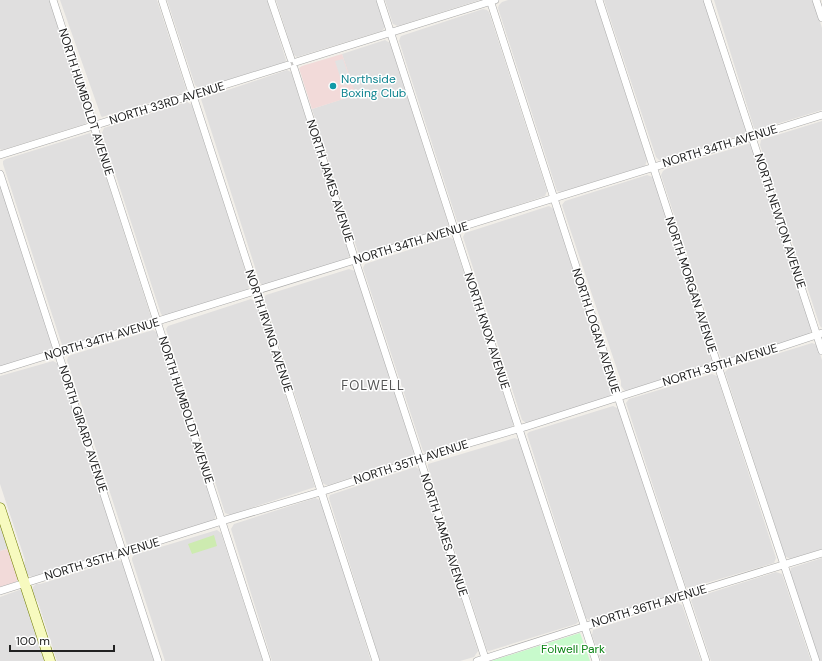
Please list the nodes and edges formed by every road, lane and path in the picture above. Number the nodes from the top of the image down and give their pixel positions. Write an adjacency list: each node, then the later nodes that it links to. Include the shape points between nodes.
1 (53, 0): 14 (street, NORTH HUMBOLDT AVENUE)
2 (162, 0): 12 (street, NORTH IRVING AVENUE)
3 (271, 0): 11 (street, NORTH JAMES AVENUE)
4 (380, 0): 10 (street, NORTH KNOX AVENUE)
5 (491, 0): 10 (street, NORTH 33RD AVENUE); 19 (street, NORTH LOGAN AVENUE)
6 (599, 0): 17 (street, NORTH MORGAN AVENUE)
7 (707, 0): 15 (street, NORTH NEWTON AVENUE)
8 (816, 0): 9 (street)
9 (822, 18)
10 (390, 32): 11 (street, NORTH 33RD AVENUE); 20 (street, NORTH KNOX AVENUE)
11 (292, 64): 12 (street, NORTH 33RD AVENUE); 21 (street, NORTH JAMES AVENUE)
12 (192, 95): 14 (street, NORTH 33RD AVENUE); 22 (street, NORTH IRVING AVENUE)
13 (822, 115): 15 (street, NORTH 34TH AVENUE)
14 (93, 126): 16 (street, NORTH 33RD AVENUE); 23 (street, NORTH HUMBOLDT AVENUE)
15 (752, 136): 17 (street, NORTH 34TH AVENUE); 24 (street, NORTH NEWTON AVENUE)
16 (0, 155)
17 (653, 168): 19 (street, NORTH 34TH AVENUE); 27 (street, NORTH MORGAN AVENUE)
18 (0, 174): 26 (street, NORTH GIRARD AVENUE)
19 (553, 198): 20 (street, NORTH 34TH AVENUE); 29 (street, NORTH LOGAN AVENUE)
20 (454, 229): 21 (street, NORTH 34TH AVENUE); 30 (street, NORTH KNOX AVENUE)
21 (355, 260): 22 (street, NORTH 34TH AVENUE); 31 (street, NORTH JAMES AVENUE)
22 (256, 291): 23 (street, NORTH 34TH AVENUE); 32 (street, NORTH IRVING AVENUE)
23 (157, 322): 26 (street, NORTH 34TH AVENUE); 34 (street, NORTH HUMBOLDT AVENUE)
24 (819, 334): 25 (street, NORTH NEWTON AVENUE); 27 (street, NORTH 35TH AVENUE)
25 (822, 351)
26 (58, 352): 28 (street, NORTH 34TH AVENUE); 35 (street, NORTH GIRARD AVENUE)
27 (718, 366): 29 (street, NORTH 35TH AVENUE); 37 (street, NORTH MORGAN AVENUE)
28 (0, 370)
29 (618, 397): 30 (street, NORTH 35TH AVENUE); 40 (street, NORTH LOGAN AVENUE)
30 (518, 428): 31 (street, NORTH 35TH AVENUE); 41 (street, NORTH KNOX AVENUE)
31 (419, 459): 32 (street, NORTH 35TH AVENUE); 42 (street, NORTH JAMES AVENUE)
32 (321, 491): 34 (street, NORTH 35TH AVENUE); 46 (street, NORTH IRVING AVENUE)
33 (0, 508): 38 (street)
34 (222, 521): 35 (street, NORTH 35TH AVENUE); 45 (street, NORTH HUMBOLDT AVENUE)
35 (123, 552): 38 (street, NORTH 35TH AVENUE); 44 (street, NORTH GIRARD AVENUE)
36 (822, 553): 37 (street, NORTH 36TH AVENUE)
37 (784, 565): 40 (street, NORTH 36TH AVENUE); 50 (street, NORTH MORGAN AVENUE)
38 (24, 583): 39 (street, NORTH 35TH AVENUE); 43 (street)
39 (0, 590)
40 (684, 596): 41 (street, NORTH 36TH AVENUE); 49 (street, NORTH LOGAN AVENUE)
41 (584, 626): 42 (street, NORTH 36TH AVENUE); 48 (street, NORTH KNOX AVENUE)
42 (485, 658): 47 (street, NORTH 36TH AVENUE)
43 (50, 661)
44 (158, 661)
45 (267, 661)
46 (376, 661)
47 (477, 661)
48 (596, 661)
49 (706, 661)
50 (816, 661)

